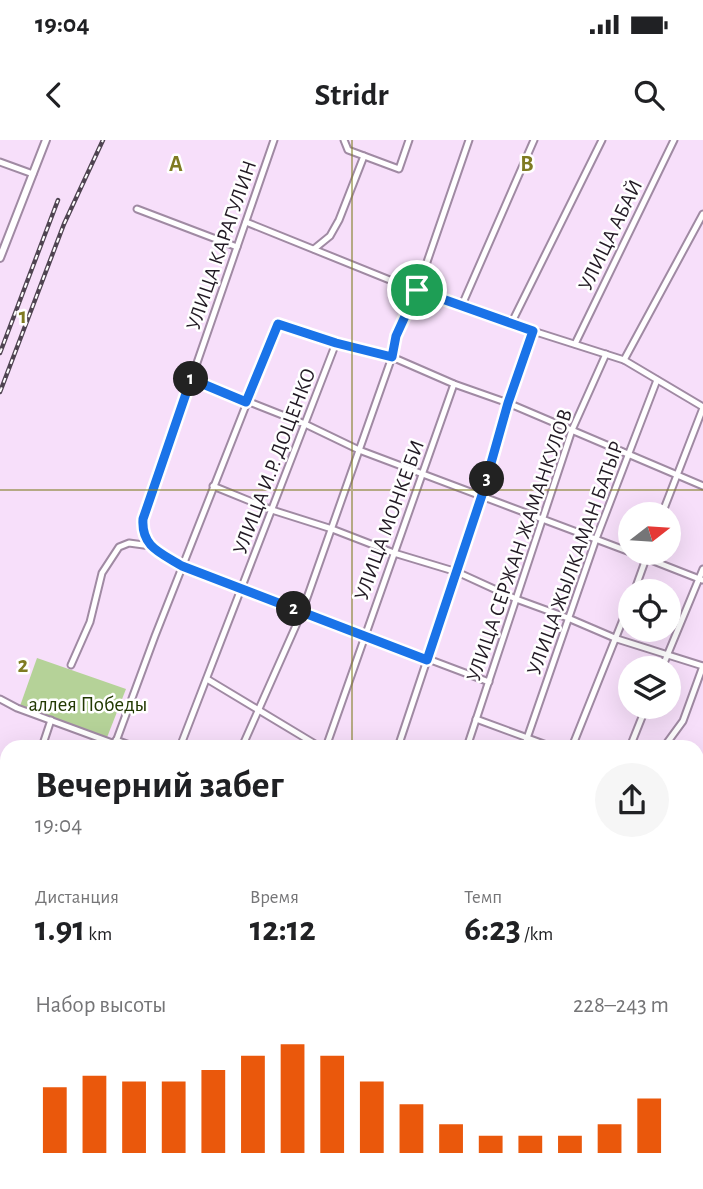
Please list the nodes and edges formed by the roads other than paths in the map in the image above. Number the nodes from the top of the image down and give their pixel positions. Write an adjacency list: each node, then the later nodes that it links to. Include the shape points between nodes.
1 (46, 140): 11 (street)
2 (274, 140): 14 (street, УЛИЦА КАРАГУЛИН)
3 (344, 140): 9 (street, via 348,150)
4 (409, 140): 9 (street, via 399,169)
5 (469, 140): 18 (street)
6 (534, 140): 19 (street)
7 (602, 140): 20 (street)
8 (674, 140): 23 (street, УЛИЦА АБАЙ)
9 (364, 156): 16 (street, via 339,220 330,236)
10 (0, 162): 11 (street)
11 (33, 174): 17 (street)
12 (137, 209): 15 (street)
13 (703, 214): 26 (street)
14 (246, 222): 15 (street, УЛИЦА КАРАГУЛИН); 16 (street)
15 (237, 247): 27 (street, УЛИЦА КАРАГУЛИН)
16 (314, 249): 18 (street)
17 (0, 258)
18 (417, 290): 19 (street); 25 (street, via 396,336)
19 (461, 305): 20 (street)
20 (511, 324): 21 (street)
21 (533, 331): 23 (street); 31 (street)
22 (336, 343): 25 (street); 30 (street, via 278,324); 33 (street, УЛИЦА И.Р. ДОЦЕНКО)
23 (575, 344): 24 (street)
24 (606, 354): 26 (street); 34 (street, УЛИЦА СЕРЖАН ЖАМАНКУЛОВ)
25 (392, 357): 29 (street); 35 (street)
26 (624, 360): 28 (street)
27 (191, 379): 30 (street); 47 (street, УЛИЦА КАРАГУЛИН, via 143,519 142,532)
28 (657, 380): 32 (street); 36 (street, УЛИЦА ЖЫЛКАМАН БАТЫР)
29 (454, 384): 31 (street); 37 (street, УЛИЦА МОНКЕ БИ)
30 (246, 402): 33 (street); 40 (street)
31 (508, 403): 34 (street); 41 (street)
32 (703, 408): 38 (street)
33 (305, 424): 35 (street); 43 (street, УЛИЦА И.Р. ДОЦЕНКО)
34 (572, 430): 36 (street); 44 (street, УЛИЦА СЕРЖАН ЖАМАНКУЛОВ)
35 (359, 450): 37 (street); 45 (street)
36 (628, 453): 38 (street); 46 (street, УЛИЦА ЖЫЛКАМАН БАТЫР)
37 (422, 473): 41 (street); 49 (street, УЛИЦА МОНКЕ БИ)
38 (676, 475): 39 (street); 42 (street)
39 (703, 485)
40 (213, 486): 43 (street); 51 (street)
41 (482, 495): 44 (street); 53 (street)
42 (666, 502)
43 (272, 510): 45 (street); 55 (street, УЛИЦА И.Р. ДОЦЕНКО)
44 (543, 518): 46 (street); 56 (street, УЛИЦА СЕРЖАН ЖАМАНКУЛОВ)
45 (332, 529): 49 (street); 57 (street)
46 (596, 539): 48 (street); 58 (street, УЛИЦА ЖЫЛКАМАН БАТЫР)
47 (151, 546): 51 (street); 65 (street, via 129,543 119,547 102,573 90,622)
48 (618, 547)
49 (394, 553): 53 (street); 59 (street, УЛИЦА МОНКЕ БИ)
50 (670, 565): 54 (street)
51 (182, 566): 55 (street); 77 (street)
52 (703, 569): 54 (street)
53 (457, 572): 56 (street); 64 (street)
54 (701, 579): 62 (street)
55 (242, 589): 57 (street); 67 (street, УЛИЦА И.Р. ДОЦЕНКО)
56 (516, 599): 58 (street); 68 (street, УЛИЦА СЕРЖАН ЖАМАНКУЛОВ)
57 (302, 612): 59 (street); 70 (street)
58 (568, 618): 61 (street); 74 (street, УЛИЦА ЖЫЛКАМАН БАТЫР)
59 (364, 636): 64 (street); 81 (street, УЛИЦА МОНКЕ БИ)
60 (618, 636): 61 (street)
61 (617, 639): 62 (street); 85 (street)
62 (668, 653): 63 (street); 66 (street)
63 (667, 656)
64 (427, 660): 68 (street); 82 (street)
65 (71, 665)
66 (703, 666): 87 (street, via 683,722)
67 (207, 679): 70 (street); 78 (street, УЛИЦА И.Р. ДОЦЕНКО)
68 (489, 682): 71 (street, УЛИЦА СЕРЖАН ЖАМАНКУЛОВ)
69 (0, 699): 73 (street)
70 (258, 708): 79 (street); 80 (street)
71 (477, 719): 74 (street); 83 (street, УЛИЦА СЕРЖАН ЖАМАНКУЛОВ)
72 (641, 719): 86 (street)
73 (51, 720): 75 (street); 76 (street)
74 (528, 739): 84 (street)
75 (44, 740)
76 (104, 740)
77 (117, 740)
78 (183, 740)
79 (245, 740)
80 (309, 740)
81 (328, 740)
82 (400, 740)
83 (470, 740)
84 (531, 740)
85 (575, 740)
86 (633, 740)
87 (669, 740)

